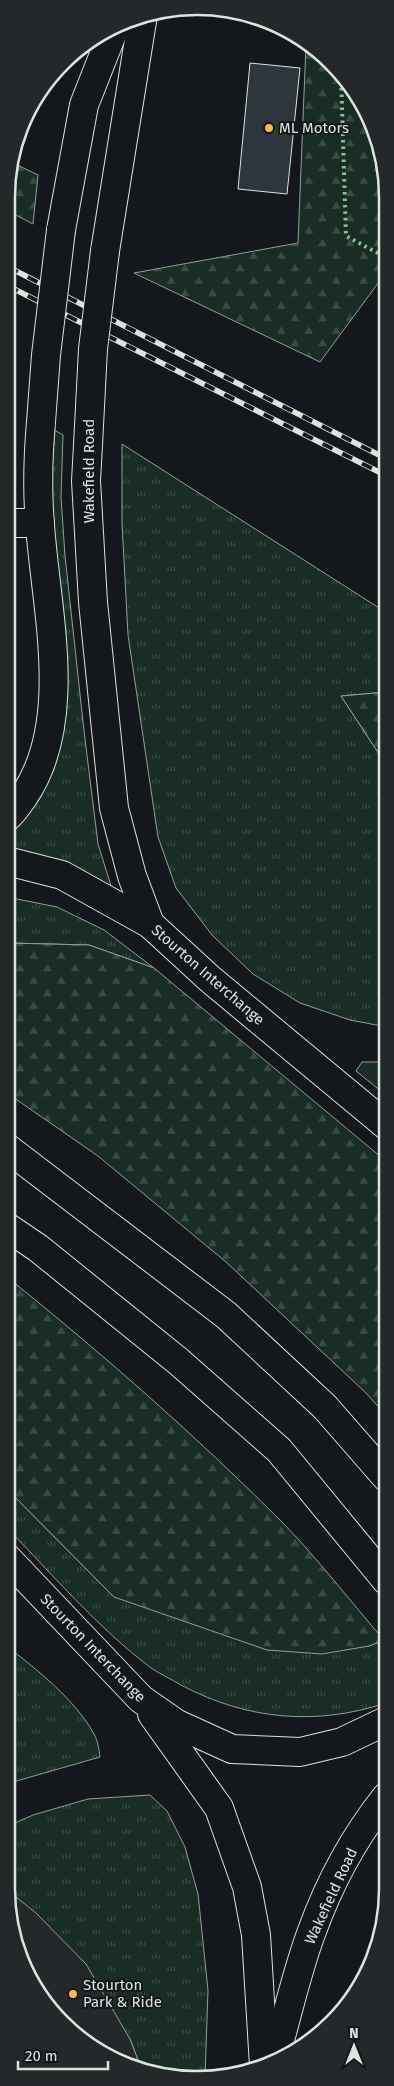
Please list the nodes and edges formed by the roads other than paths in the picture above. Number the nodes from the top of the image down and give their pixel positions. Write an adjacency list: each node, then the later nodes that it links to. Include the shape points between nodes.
1 (142, 24): 7 (main road, Wakefield Road, bridge, via 105,251 93,348 86,481 93,602 114,808 132,876)
2 (111, 37): 4 (main road, bridge, via 84,105 61,230 38,456)
3 (15, 523): 4 (main road)
4 (40, 523): 5 (main road, via 52,658 52,724 34,781)
5 (15, 806)
6 (15, 863): 7 (main road, Stourton Interchange, via 62,875)
7 (150, 924): 8 (main road, Stourton Interchange, via 210,979)
8 (379, 1119)
9 (15, 1154): 11 (main road, via 226,1315 325,1407)
10 (15, 1232): 13 (main road, via 178,1361 279,1450)
11 (379, 1469)
12 (15, 1567): 14 (main road, Stourton Interchange)
13 (379, 1571)
14 (141, 1699): 15 (main road, Stourton Interchange, via 177,1724 232,1749 300,1752 342,1742); 18 (main road, via 219,1808 247,1888 256,1935)
15 (379, 1724)
16 (379, 1806): 17 (main road, Wakefield Road, via 335,1880 312,1931)
17 (276, 2052)
18 (264, 2058)

